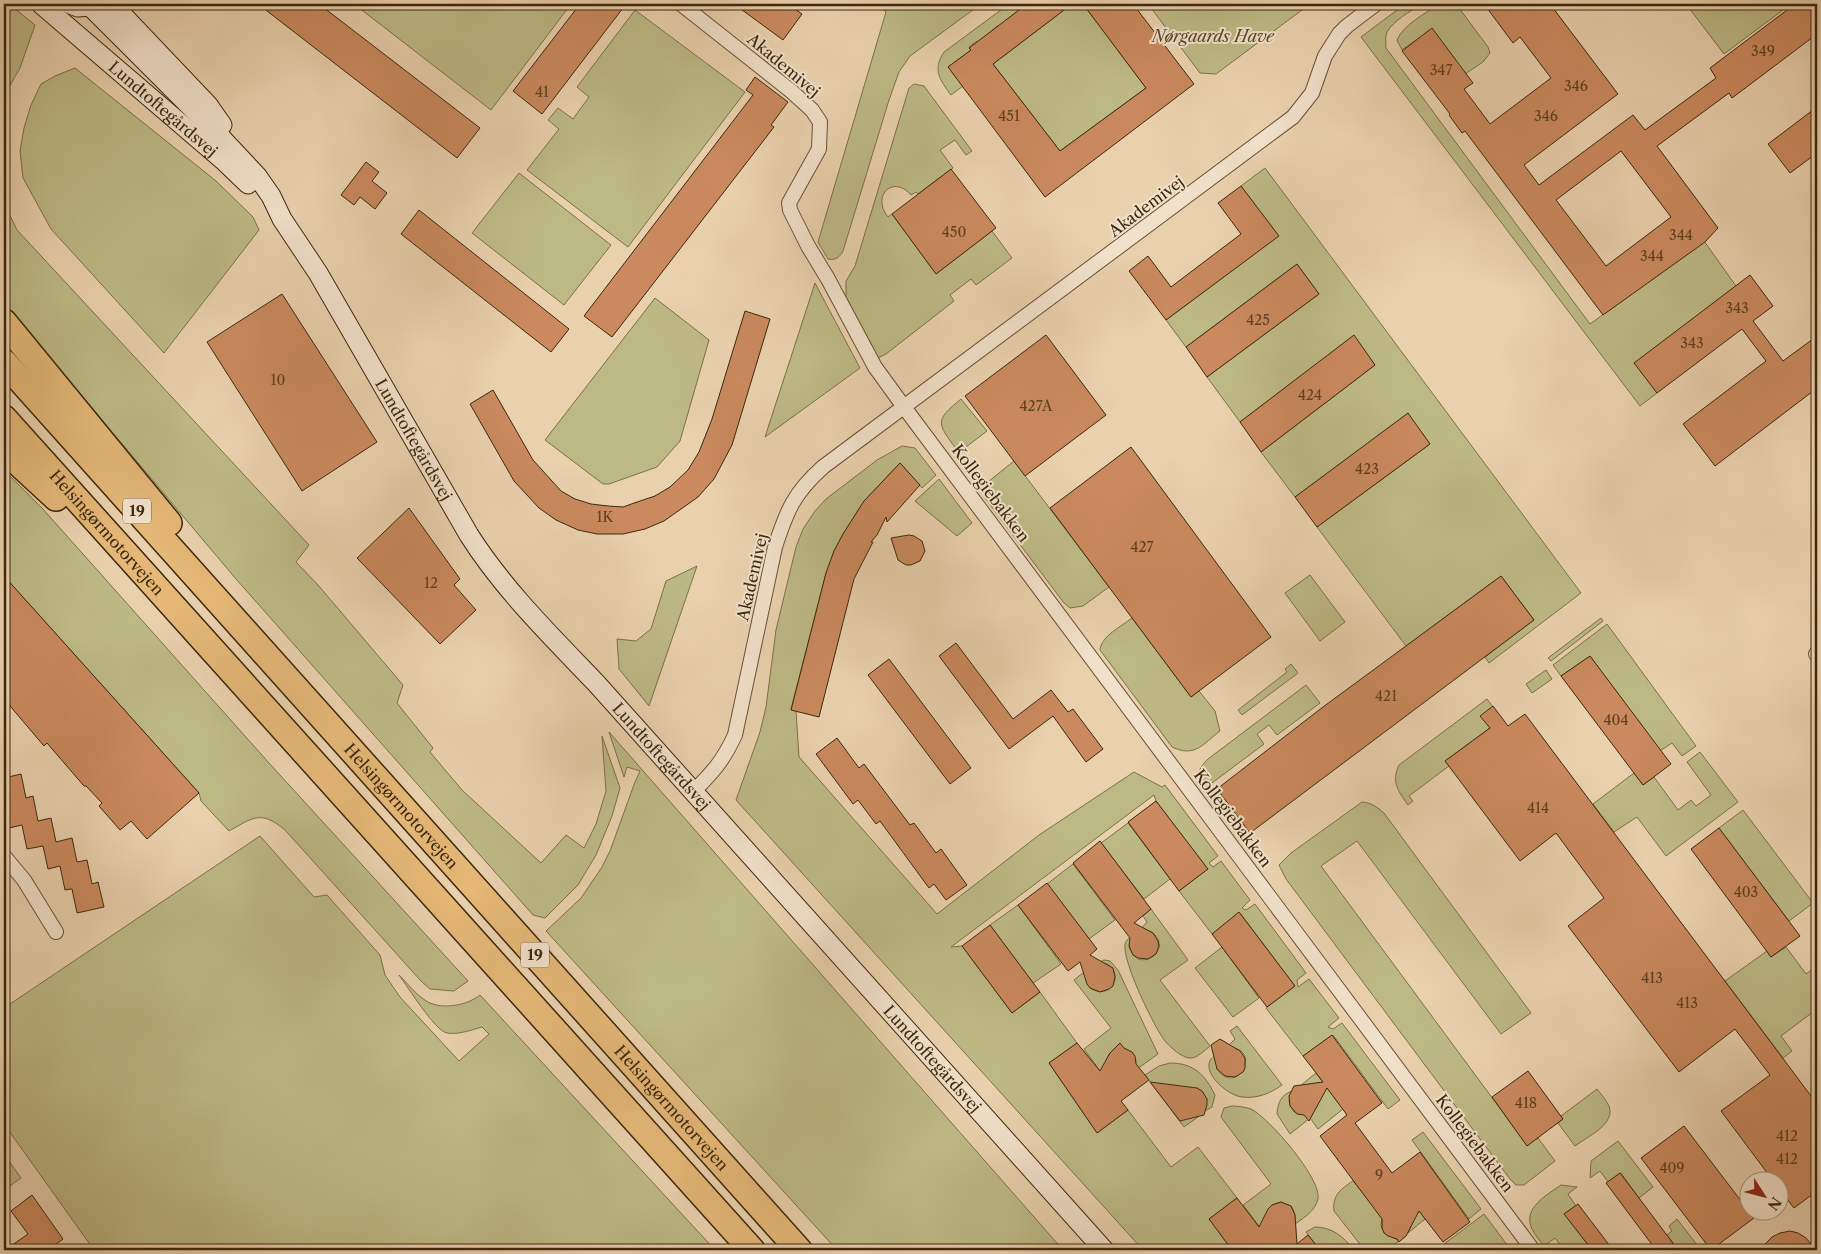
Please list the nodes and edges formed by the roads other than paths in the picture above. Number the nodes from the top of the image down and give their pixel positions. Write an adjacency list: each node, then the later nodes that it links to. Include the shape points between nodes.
1 (41, 4): 8 (street, Lundtoftegårdsvej, via 224,160)
2 (70, 4): 6 (street, via 78,7)
3 (112, 4): 7 (street, via 208,105)
4 (680, 4): 11 (street, Akademivej, via 792,91 820,122 820,149 789,203 790,210 875,367)
5 (1376, 4): 11 (street, Akademivej, via 1339,34 1326,56 1312,93 1293,117)
6 (90, 5): 7 (street, Lundtoftegårdsvej)
7 (257, 176): 8 (street, Lundtoftegårdsvej)
8 (282, 219): 16 (street, Lundtoftegårdsvej, via 318,273 487,563)
9 (4, 322): 15 (highway, via 226,594)
10 (4, 362): 15 (highway, Helsingørmotorvejen / 19)
11 (904, 407): 16 (street, Akademivej, via 823,467 794,497 775,547 735,735 717,768); 22 (street, Kollegiebakken)
12 (4, 418): 14 (highway, Helsingørmotorvejen / 19)
13 (4, 450): 14 (highway)
14 (158, 590): 19 (highway, Helsingørmotorvejen / 19)
15 (270, 660): 20 (highway, Helsingørmotorvejen / 19)
16 (693, 792): 21 (street, Lundtoftegårdsvej)
17 (4, 856): 18 (street, via 24,880)
18 (56, 932)
19 (752, 1250)
20 (799, 1250)
21 (1104, 1250)
22 (1533, 1250)

